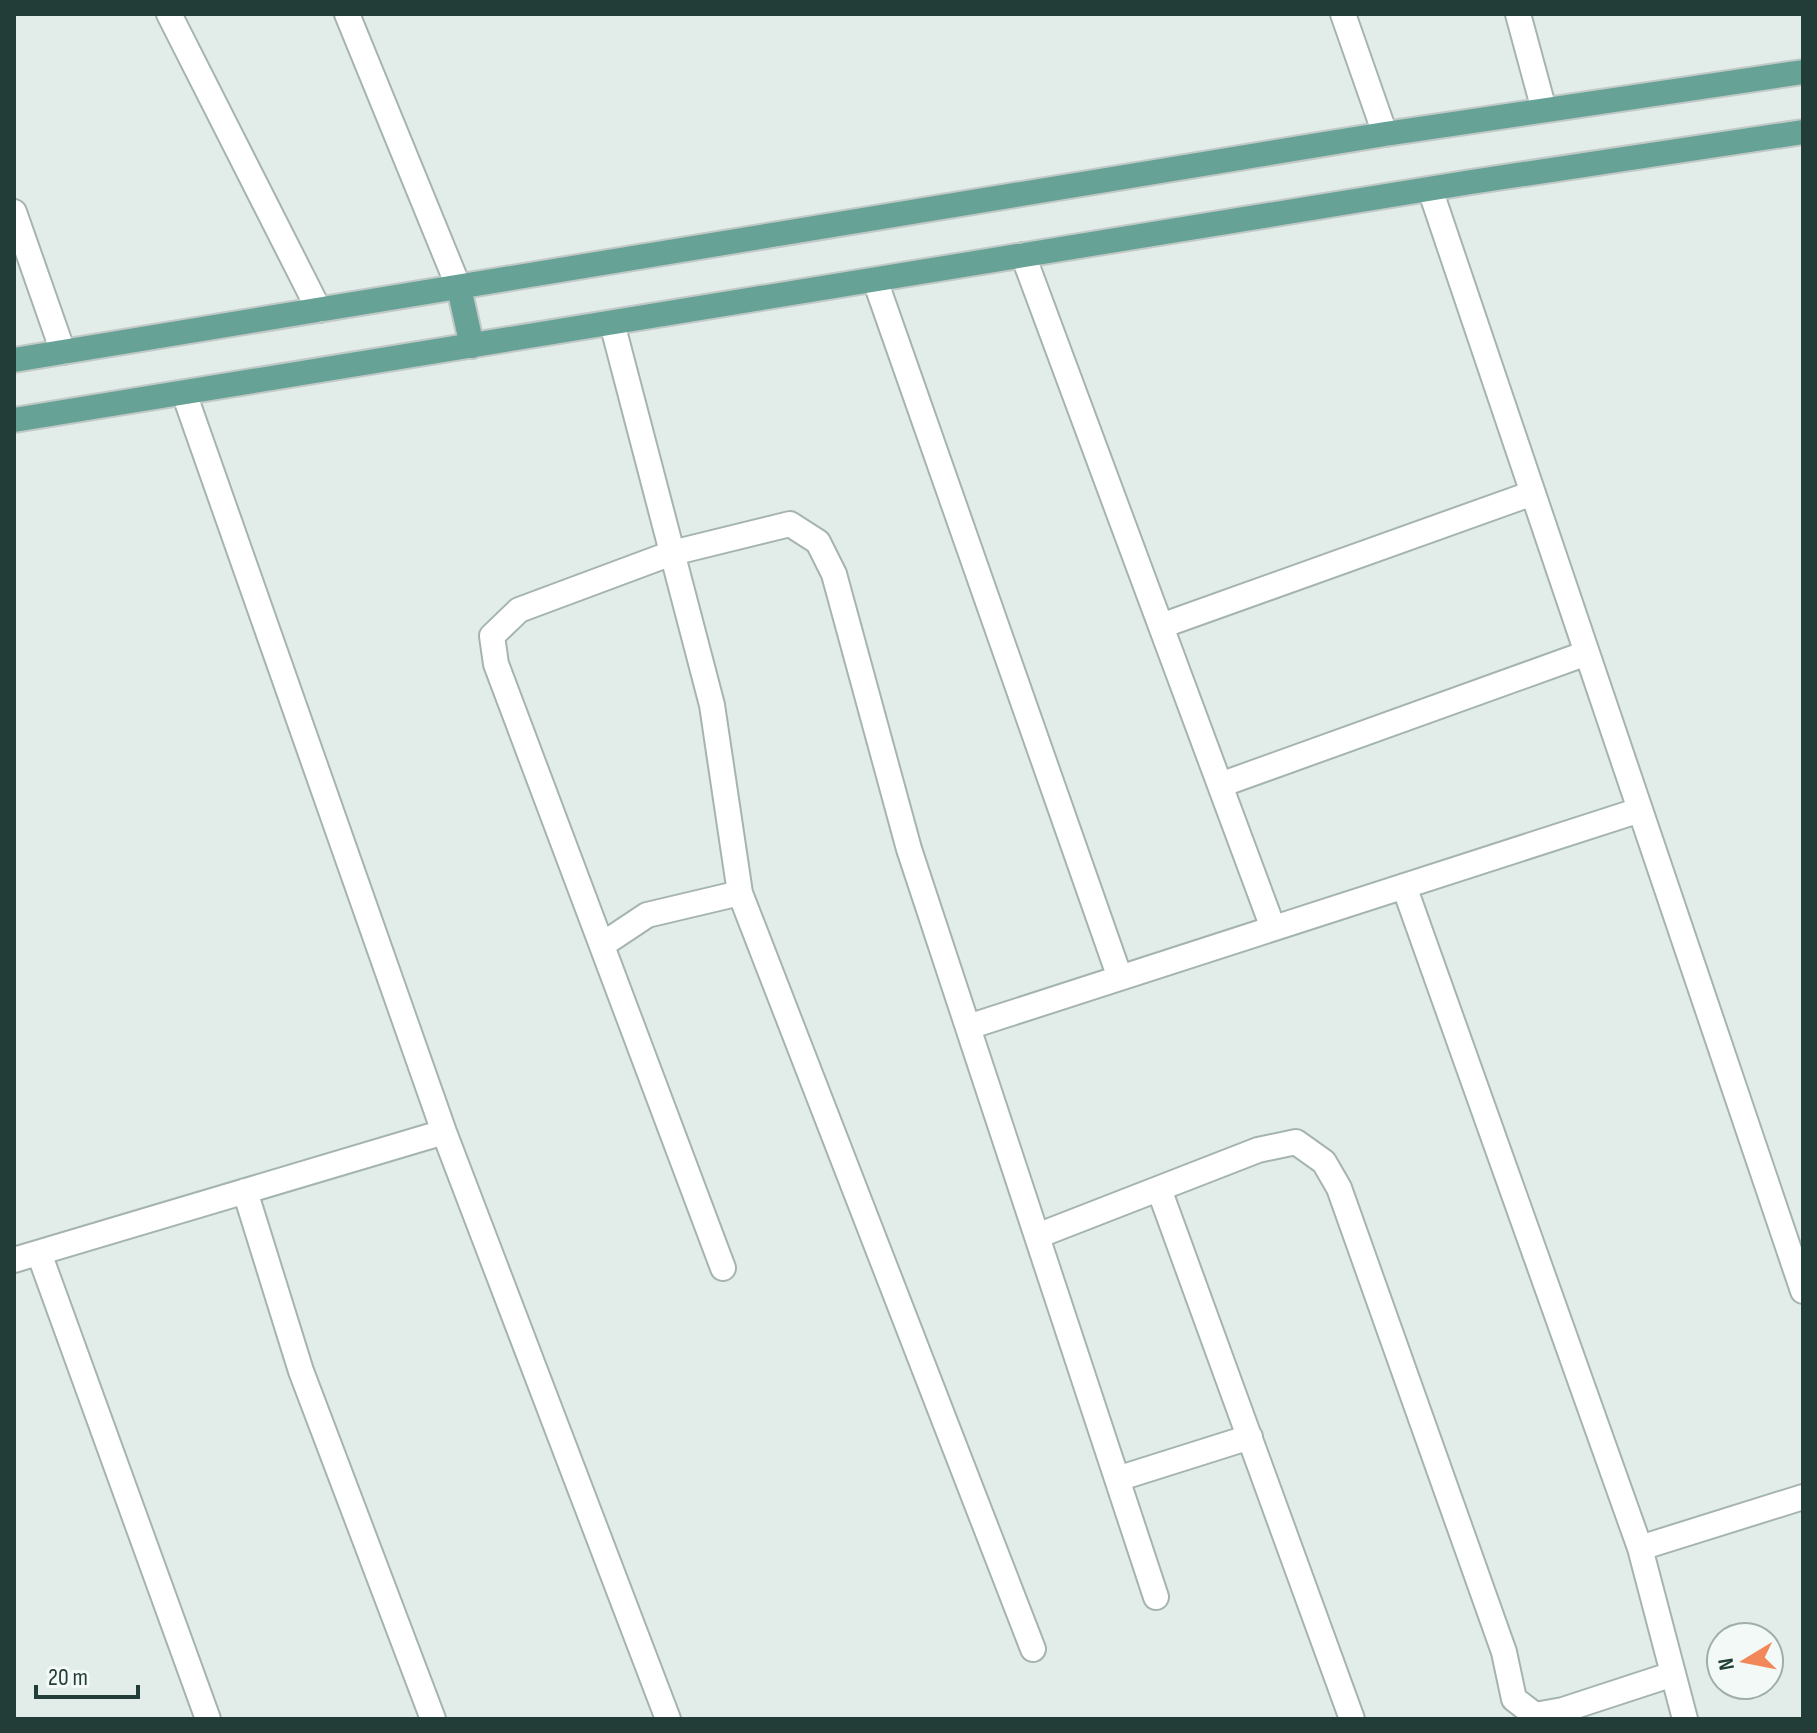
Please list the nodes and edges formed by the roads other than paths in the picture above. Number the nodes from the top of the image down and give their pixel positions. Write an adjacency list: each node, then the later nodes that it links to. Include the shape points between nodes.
1 (169, 14): 14 (street)
2 (347, 14): 13 (street)
3 (1343, 14): 8 (street)
4 (1518, 14): 6 (street)
5 (1803, 72): 6 (main road)
6 (1544, 110): 8 (main road)
7 (1803, 132): 9 (main road)
8 (1385, 134): 13 (main road)
9 (1430, 189): 11 (main road); 21 (street)
10 (14, 212): 17 (street)
11 (1023, 255): 12 (main road); 23 (street)
12 (875, 280): 15 (main road); 31 (street)
13 (459, 288): 14 (main road); 16 (main road)
14 (319, 310): 17 (main road)
15 (612, 323): 16 (main road); 22 (street)
16 (472, 346): 19 (main road)
17 (63, 352): 18 (main road)
18 (14, 360)
19 (184, 393): 20 (main road); 33 (street)
20 (14, 420)
21 (1533, 493): 23 (street); 24 (street)
22 (672, 553): 28 (street, via 712,705); 30 (street, via 519,610 492,636 496,664); 32 (street, via 790,524 818,542 834,574 909,849)
23 (1161, 626): 25 (street)
24 (1587, 653): 25 (street); 26 (street)
25 (1220, 785): 29 (street)
26 (1640, 810): 27 (street); 40 (street)
27 (1404, 886): 29 (street); 44 (street)
28 (740, 893): 30 (street, via 647,915); 46 (street)
29 (1273, 928): 31 (street)
30 (602, 945): 39 (street)
31 (1120, 978): 32 (street)
32 (968, 1027): 36 (street)
33 (444, 1132): 35 (street); 50 (street)
34 (1159, 1189): 36 (street); 41 (street); 47 (street, via 1258,1150 1296,1142 1324,1162 1339,1188 1499,1637 1514,1699 1535,1715)
35 (245, 1191): 37 (street); 49 (street, via 301,1371)
36 (1037, 1236): 42 (street)
37 (39, 1253): 38 (street); 48 (street)
38 (14, 1260)
39 (723, 1268)
40 (1803, 1291)
41 (1250, 1437): 42 (street); 51 (street)
42 (1117, 1479): 45 (street)
43 (1803, 1497): 44 (street)
44 (1640, 1548): 47 (street)
45 (1156, 1597)
46 (1033, 1649)
47 (1673, 1674): 52 (street)
48 (208, 1719)
49 (433, 1719)
50 (668, 1719)
51 (1352, 1719)
52 (1685, 1719)

